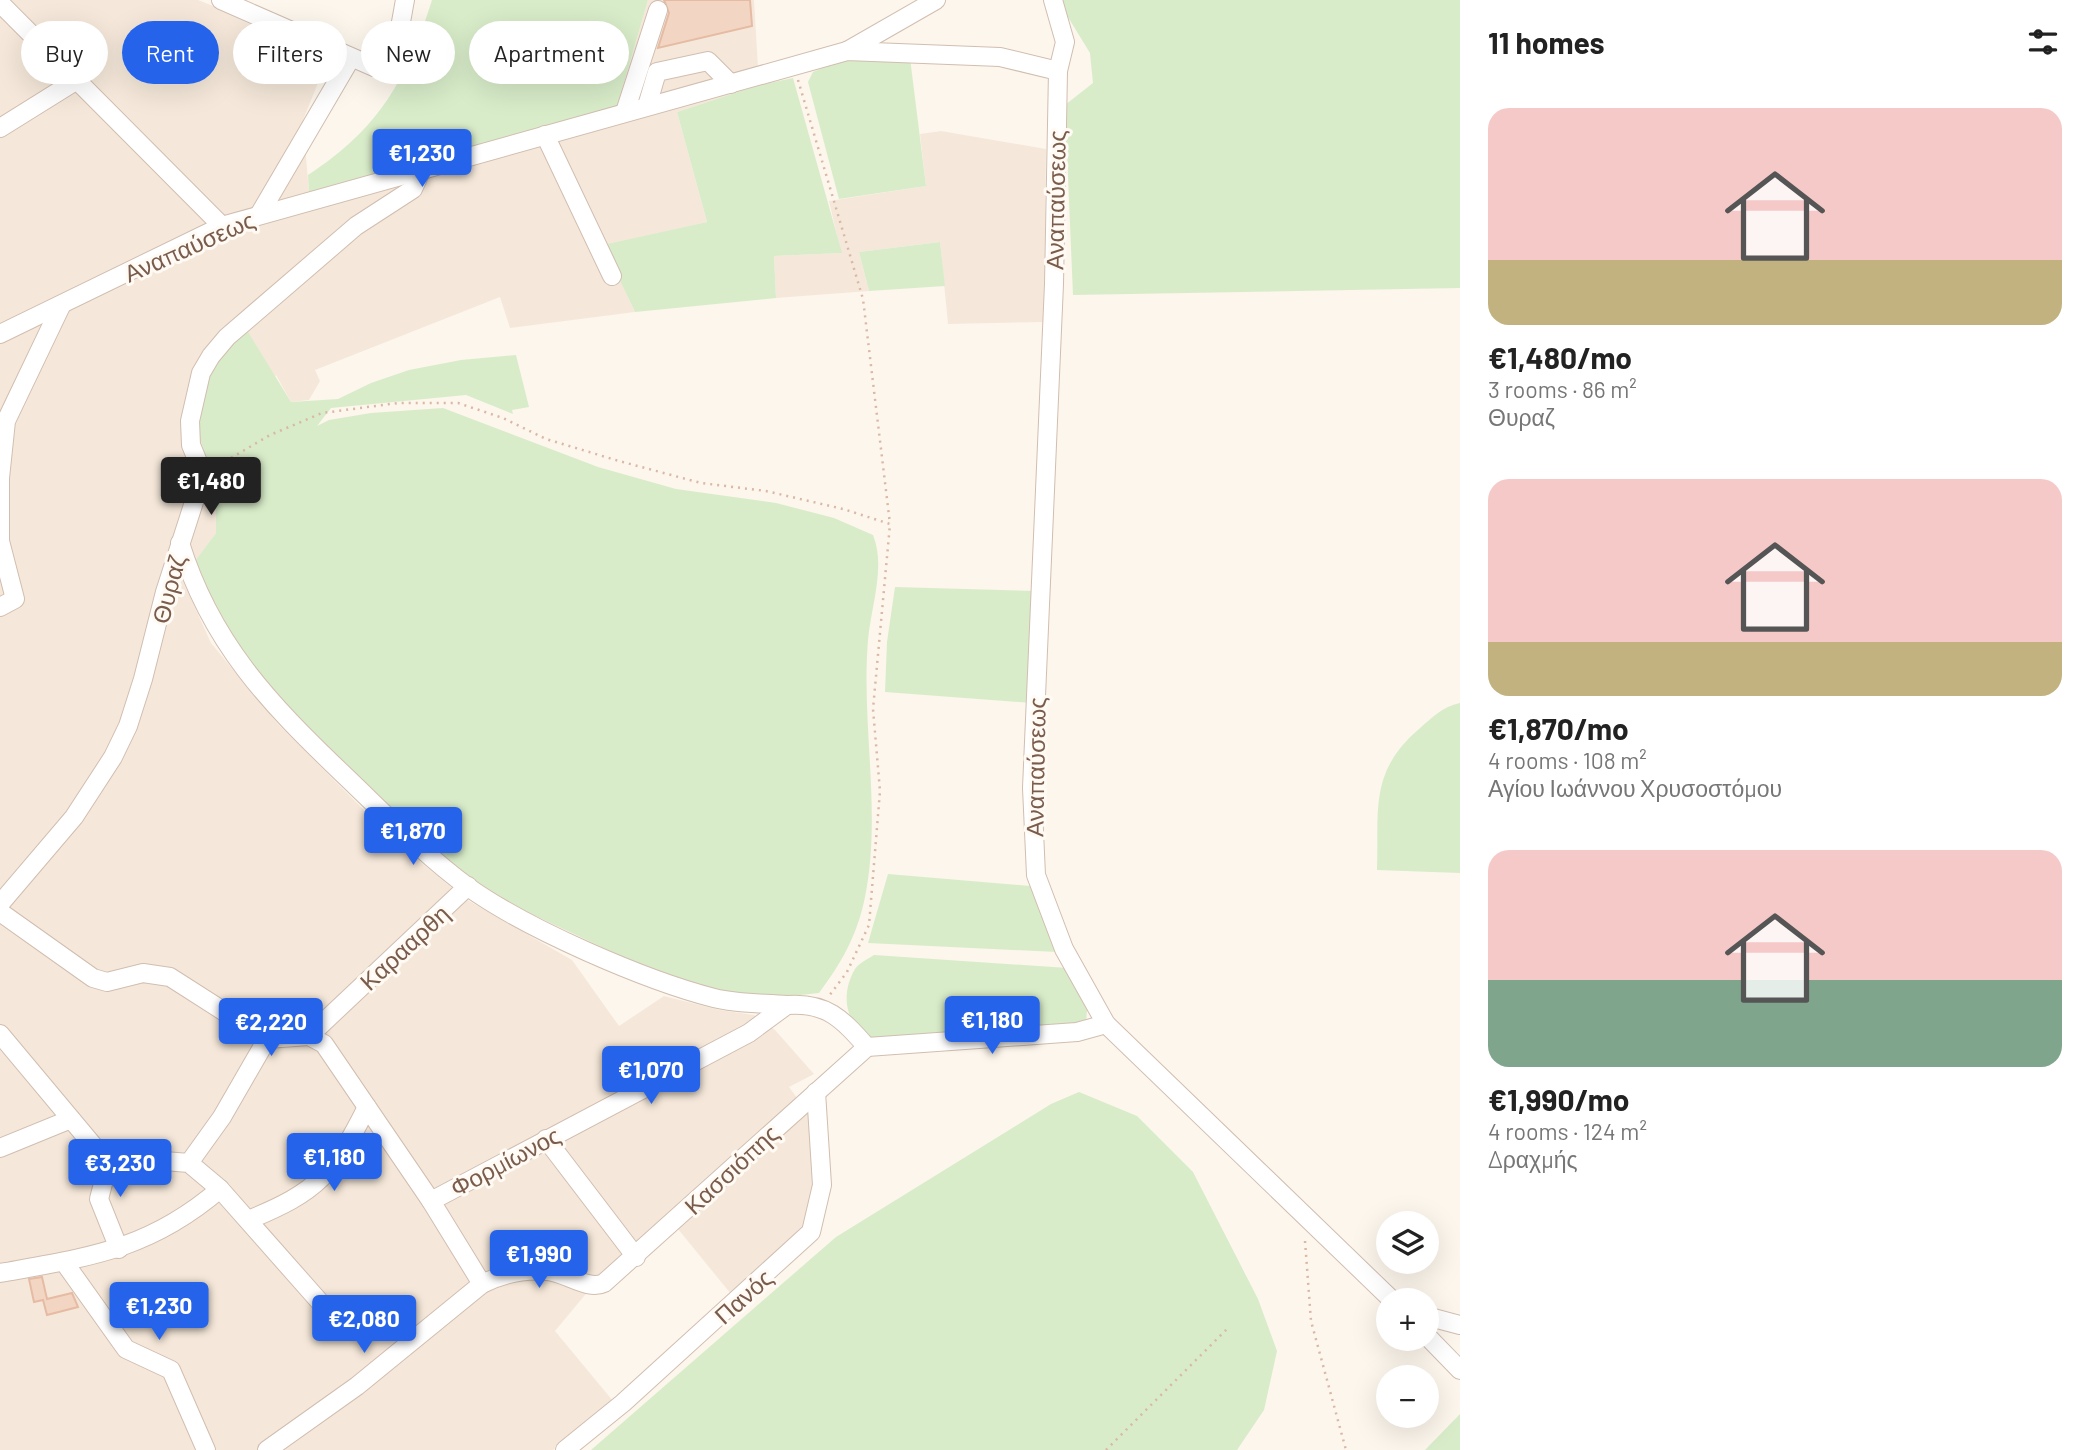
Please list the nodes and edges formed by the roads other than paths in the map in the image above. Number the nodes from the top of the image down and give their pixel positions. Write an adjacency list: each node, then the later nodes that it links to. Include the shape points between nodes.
1 (221, 0): 9 (street)
2 (405, 0): 9 (street, via 390,57 374,67)
3 (936, 0): 8 (street)
4 (1054, 0): 10 (street, via 1065,42)
5 (0, 3): 7 (street)
6 (658, 10): 15 (street)
7 (21, 24)
8 (847, 51): 10 (street, Αναπαύσεως, via 1000,57); 11 (street, Αναπαύσεως)
9 (351, 58): 19 (street)
10 (1058, 71): 30 (street, Αναπαύσεως, via 1054,284 1032,788 1036,876 1064,949)
11 (731, 83): 14 (street, Αναπαύσεως); 14 (street, via 708,61 657,72)
12 (71, 84): 16 (street)
13 (81, 84): 20 (street)
14 (647, 106): 15 (street, Αναπαύσεως)
15 (625, 113): 17 (street, Αναπαύσεως)
16 (0, 128)
17 (545, 135): 18 (street, Αναπαύσεως); 21 (street)
18 (422, 169): 19 (street, Αναπαύσεως); 24 (street, Θυραζ, via 413,189 356,226 211,356 201,373 190,421 191,445 203,474)
19 (259, 215): 20 (street, Αναπαύσεως)
20 (222, 226): 22 (street, Αναπαύσεως)
21 (612, 276)
22 (61, 306): 23 (street, Αναπαύσεως); 25 (street, via 6,421 0,541)
23 (0, 334)
24 (180, 543): 26 (street, via 193,585 225,644 264,694 358,789); 27 (street, Θυραζ, via 143,679 113,757 74,817)
25 (7, 603)
26 (468, 886): 29 (street, via 565,939 651,977 713,998); 32 (street, Καρααρθη)
27 (0, 904)
28 (0, 912): 33 (street, via 93,978 107,982 143,973 170,977)
29 (787, 1005): 34 (street, via 821,1007 840,1018); 38 (street, Φορμίωνος, via 749,1032)
30 (1106, 1024): 34 (street, via 1077,1032); 50 (street, Αναπαύσεως)
31 (0, 1034): 37 (street)
32 (309, 1035): 33 (street); 36 (street, via 324,1044)
33 (267, 1039): 41 (street)
34 (867, 1047): 35 (street, Κασσιόπης)
35 (816, 1092): 46 (street, Κασσιόπης); 58 (street, Πανός, via 822,1185 811,1232 623,1404)
36 (367, 1107): 43 (street); 44 (street, via 323,1177 304,1195)
37 (71, 1119): 39 (street); 40 (street)
38 (546, 1139): 43 (street, Φορμίωνος); 46 (street)
39 (0, 1148)
40 (102, 1156): 41 (street); 45 (street, via 105,1176 99,1199)
41 (189, 1163): 42 (street)
42 (220, 1188): 44 (street); 45 (street, via 166,1229)
43 (431, 1201): 49 (street)
44 (248, 1220): 51 (street)
45 (120, 1249): 47 (street)
46 (636, 1257): 49 (street, Κασσιόπης, via 604,1283 593,1286 548,1270 510,1274)
47 (64, 1262): 48 (street); 56 (street, via 126,1349 170,1370)
48 (0, 1273)
49 (482, 1284): 57 (street, via 357,1386)
50 (1379, 1288)
51 (319, 1301)
52 (1439, 1319): 53 (street)
53 (1460, 1325)
54 (1439, 1348): 55 (street)
55 (1460, 1370)
56 (206, 1450)
57 (267, 1450)
58 (565, 1450)

